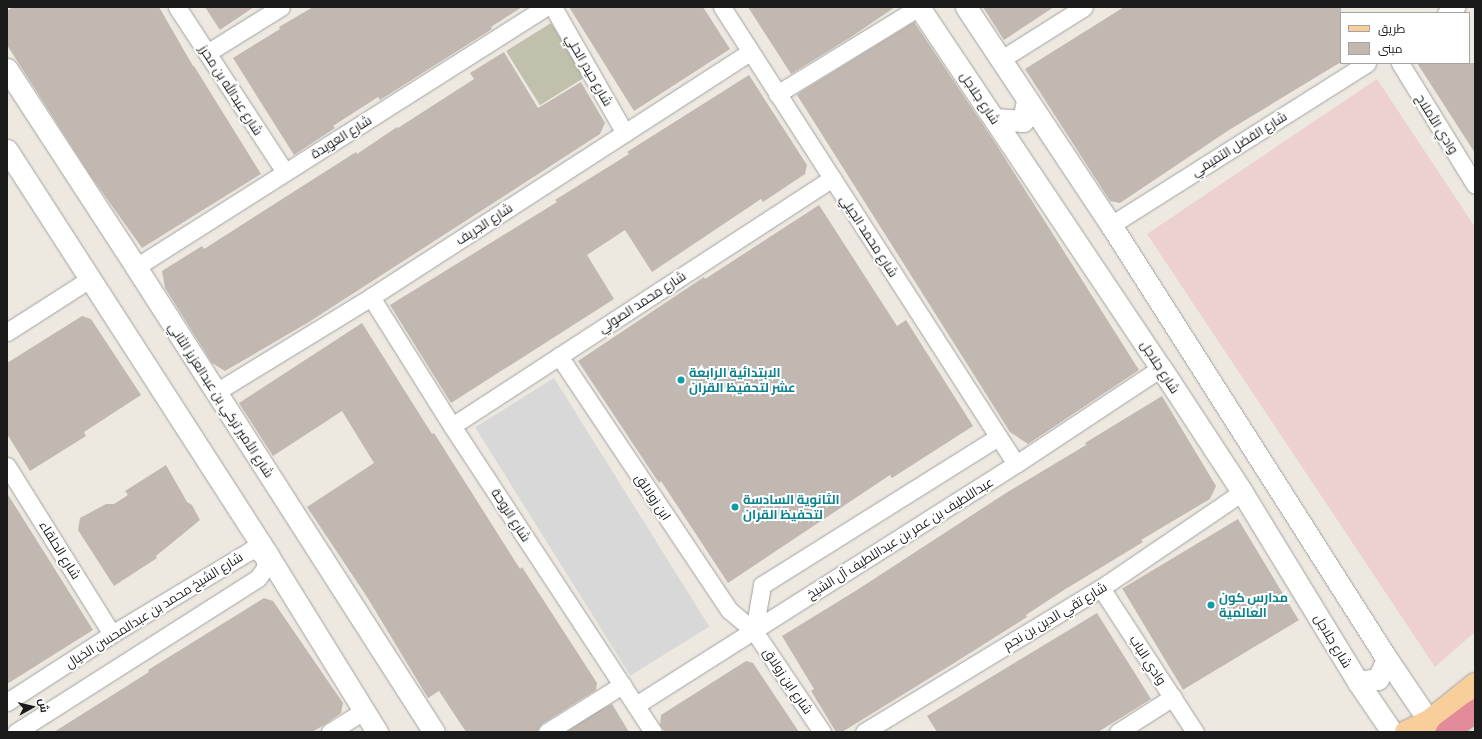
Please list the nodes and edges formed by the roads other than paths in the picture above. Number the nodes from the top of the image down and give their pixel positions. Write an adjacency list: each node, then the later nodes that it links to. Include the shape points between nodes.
1 (177, 7): 10 (street, شارع عبدالله بن محرز)
2 (281, 7): 10 (street)
3 (545, 7): 22 (street, شارع العويدة)
4 (553, 7): 18 (street, شارع حيدر الحلي)
5 (722, 7): 9 (street, شارع محمد الجيلي)
6 (919, 7): 15 (street); 17 (street, شارع جلاجل)
7 (966, 7): 11 (street)
8 (1084, 7): 11 (street)
9 (750, 52): 15 (street, شارع محمد الجيلي); 18 (street, شارع الجريف)
10 (207, 53): 22 (street, شارع عبدالله بن محرز)
11 (1000, 60): 16 (street)
12 (1365, 64): 25 (street, شارع الفضل التميمي)
13 (1401, 64): 24 (street, وادي الأملاح)
14 (7, 69): 26 (street, شارع الأمير تركي بن عبدالعزيز الثاني)
15 (777, 94): 23 (street, شارع محمد الجيلي)
16 (1028, 100): 17 (street, via 1023,121); 19 (street)
17 (994, 119): 20 (street, شارع جلاجل)
18 (625, 133): 28 (street, شارع الجريف)
19 (1049, 133): 20 (street, via 1027,129); 25 (street)
20 (1014, 148): 31 (street, شارع جلاجل)
21 (8, 155): 27 (street)
22 (285, 172): 26 (street, شارع العويدة)
23 (832, 178): 30 (street, شارع محمد الصولي); 34 (street, شارع محمد الجيلي)
24 (1475, 185)
25 (1111, 225): 41 (street)
26 (136, 266): 32 (street, شارع الأمير تركي بن عبدالعزيز الثاني)
27 (90, 279): 29 (street); 48 (street, via 269,557)
28 (371, 297): 32 (street, شارع الجريف); 33 (street, شارع الروحة)
29 (7, 332)
30 (559, 356): 33 (street, شارع محمد الصولي); 39 (street, ابن زولالق, via 729,610)
31 (1161, 368): 35 (street, عبداللطيف بن عمر بن عبداللطيف آل الشيخ); 37 (street, شارع جلاجل)
32 (216, 392): 54 (street, شارع الأمير تركي بن عبدالعزيز الثاني)
33 (452, 426): 44 (street, شارع الروحة)
34 (998, 437): 35 (street, شارع محمد الجيلي); 39 (street, via 762,585)
35 (1016, 464): 39 (street, عبداللطيف بن عمر بن عبداللطيف آل الشيخ)
36 (7, 466): 40 (street, شارع الحلقاء)
37 (1242, 492): 38 (street, شارع تقي الدين بن نجم); 42 (street, شارع جلاجل)
38 (1101, 588): 45 (street, وادي الباب); 58 (street, شارع تقي الدين بن نجم)
39 (754, 631): 47 (street, عبداللطيف بن عمر بن عبداللطيف آل الشيخ); 57 (street, شارع ابن زولاق)
40 (112, 634): 46 (street, شارع الشيخ محمد بن عبدالمحسن الخيال); 51 (street, شارع الشيخ محمد بن عبدالمحسن الخيال, via 250,550 262,555 265,568 258,578)
41 (1387, 659): 42 (street, via 1378,679); 50 (street)
42 (1358, 682): 61 (street, شارع جلاجل)
43 (1475, 684): 50 (main road)
44 (622, 685): 47 (street, شارع الروحة); 55 (street)
45 (1173, 697): 59 (street); 60 (street, وادي الباب)
46 (7, 702)
47 (636, 705): 56 (street, شارع الروحة)
48 (364, 711): 52 (street); 53 (street)
49 (1475, 711): 50 (highway)
50 (1438, 726): 62 (main road)
51 (18, 732)
52 (330, 732)
53 (377, 732)
54 (434, 732)
55 (547, 732)
56 (653, 732)
57 (822, 732)
58 (864, 732)
59 (1118, 732)
60 (1195, 732)
61 (1392, 732)
62 (1406, 732)

